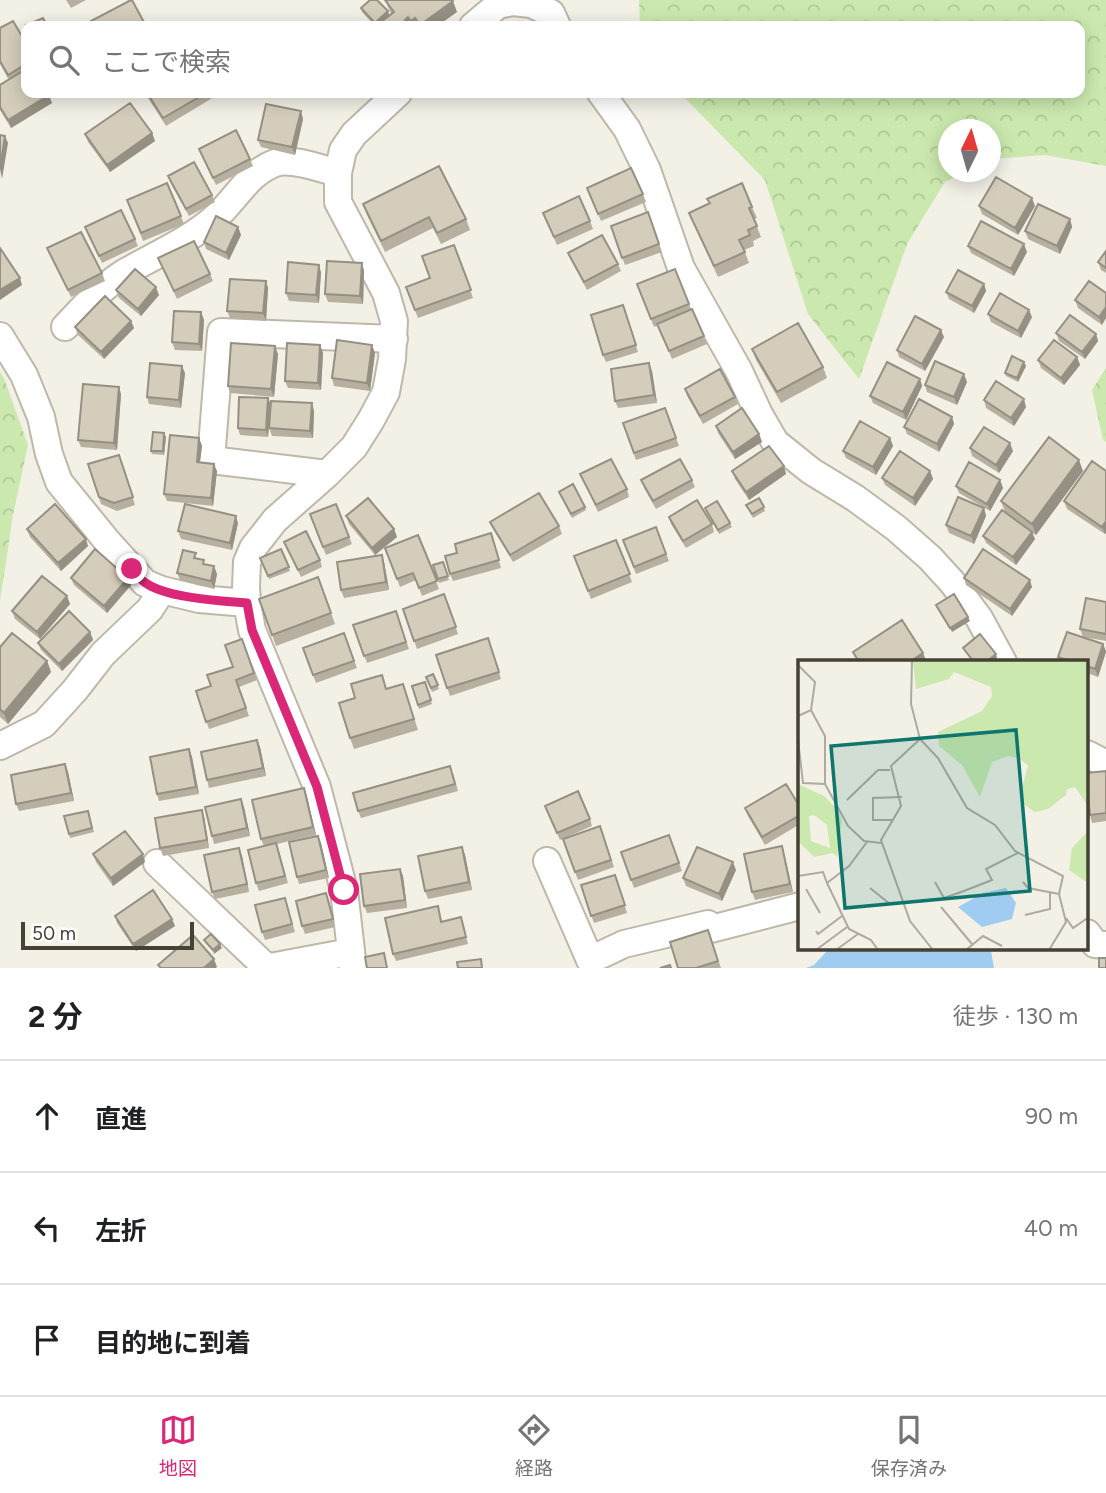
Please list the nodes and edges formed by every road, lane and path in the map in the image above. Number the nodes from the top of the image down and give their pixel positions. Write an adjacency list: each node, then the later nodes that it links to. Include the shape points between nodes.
1 (531, 2): 2 (street, via 498,5); 3 (street, via 551,13)
2 (479, 21)
3 (555, 21)
4 (393, 98): 6 (street, via 354,134 343,150)
5 (605, 98): 13 (street, via 627,129 647,170 681,268 775,442 896,528 930,558 979,618)
6 (338, 173): 7 (street, via 295,162 278,161 265,167 217,216 122,275); 9 (street, via 338,202 386,293)
7 (65, 327)
8 (0, 335): 11 (street, via 24,375 41,417 59,482 145,583)
9 (394, 340): 10 (street, via 386,392 372,420); 10 (street, via 221,332 211,460)
10 (327, 474): 12 (street, via 275,520 253,548 247,562)
11 (162, 590): 12 (street); 14 (street, via 150,609 103,653 44,724)
12 (247, 603): 22 (street, via 252,630 317,787 344,890)
13 (1002, 660)
14 (0, 746)
15 (1088, 755): 16 (street)
16 (1106, 764)
17 (547, 861): 19 (street, via 590,960 624,944 708,924 711,929)
18 (157, 863): 23 (street)
19 (798, 907)
20 (1088, 934): 21 (street, via 1095,944)
21 (1106, 945)
22 (351, 960): 23 (street)
23 (265, 967)

